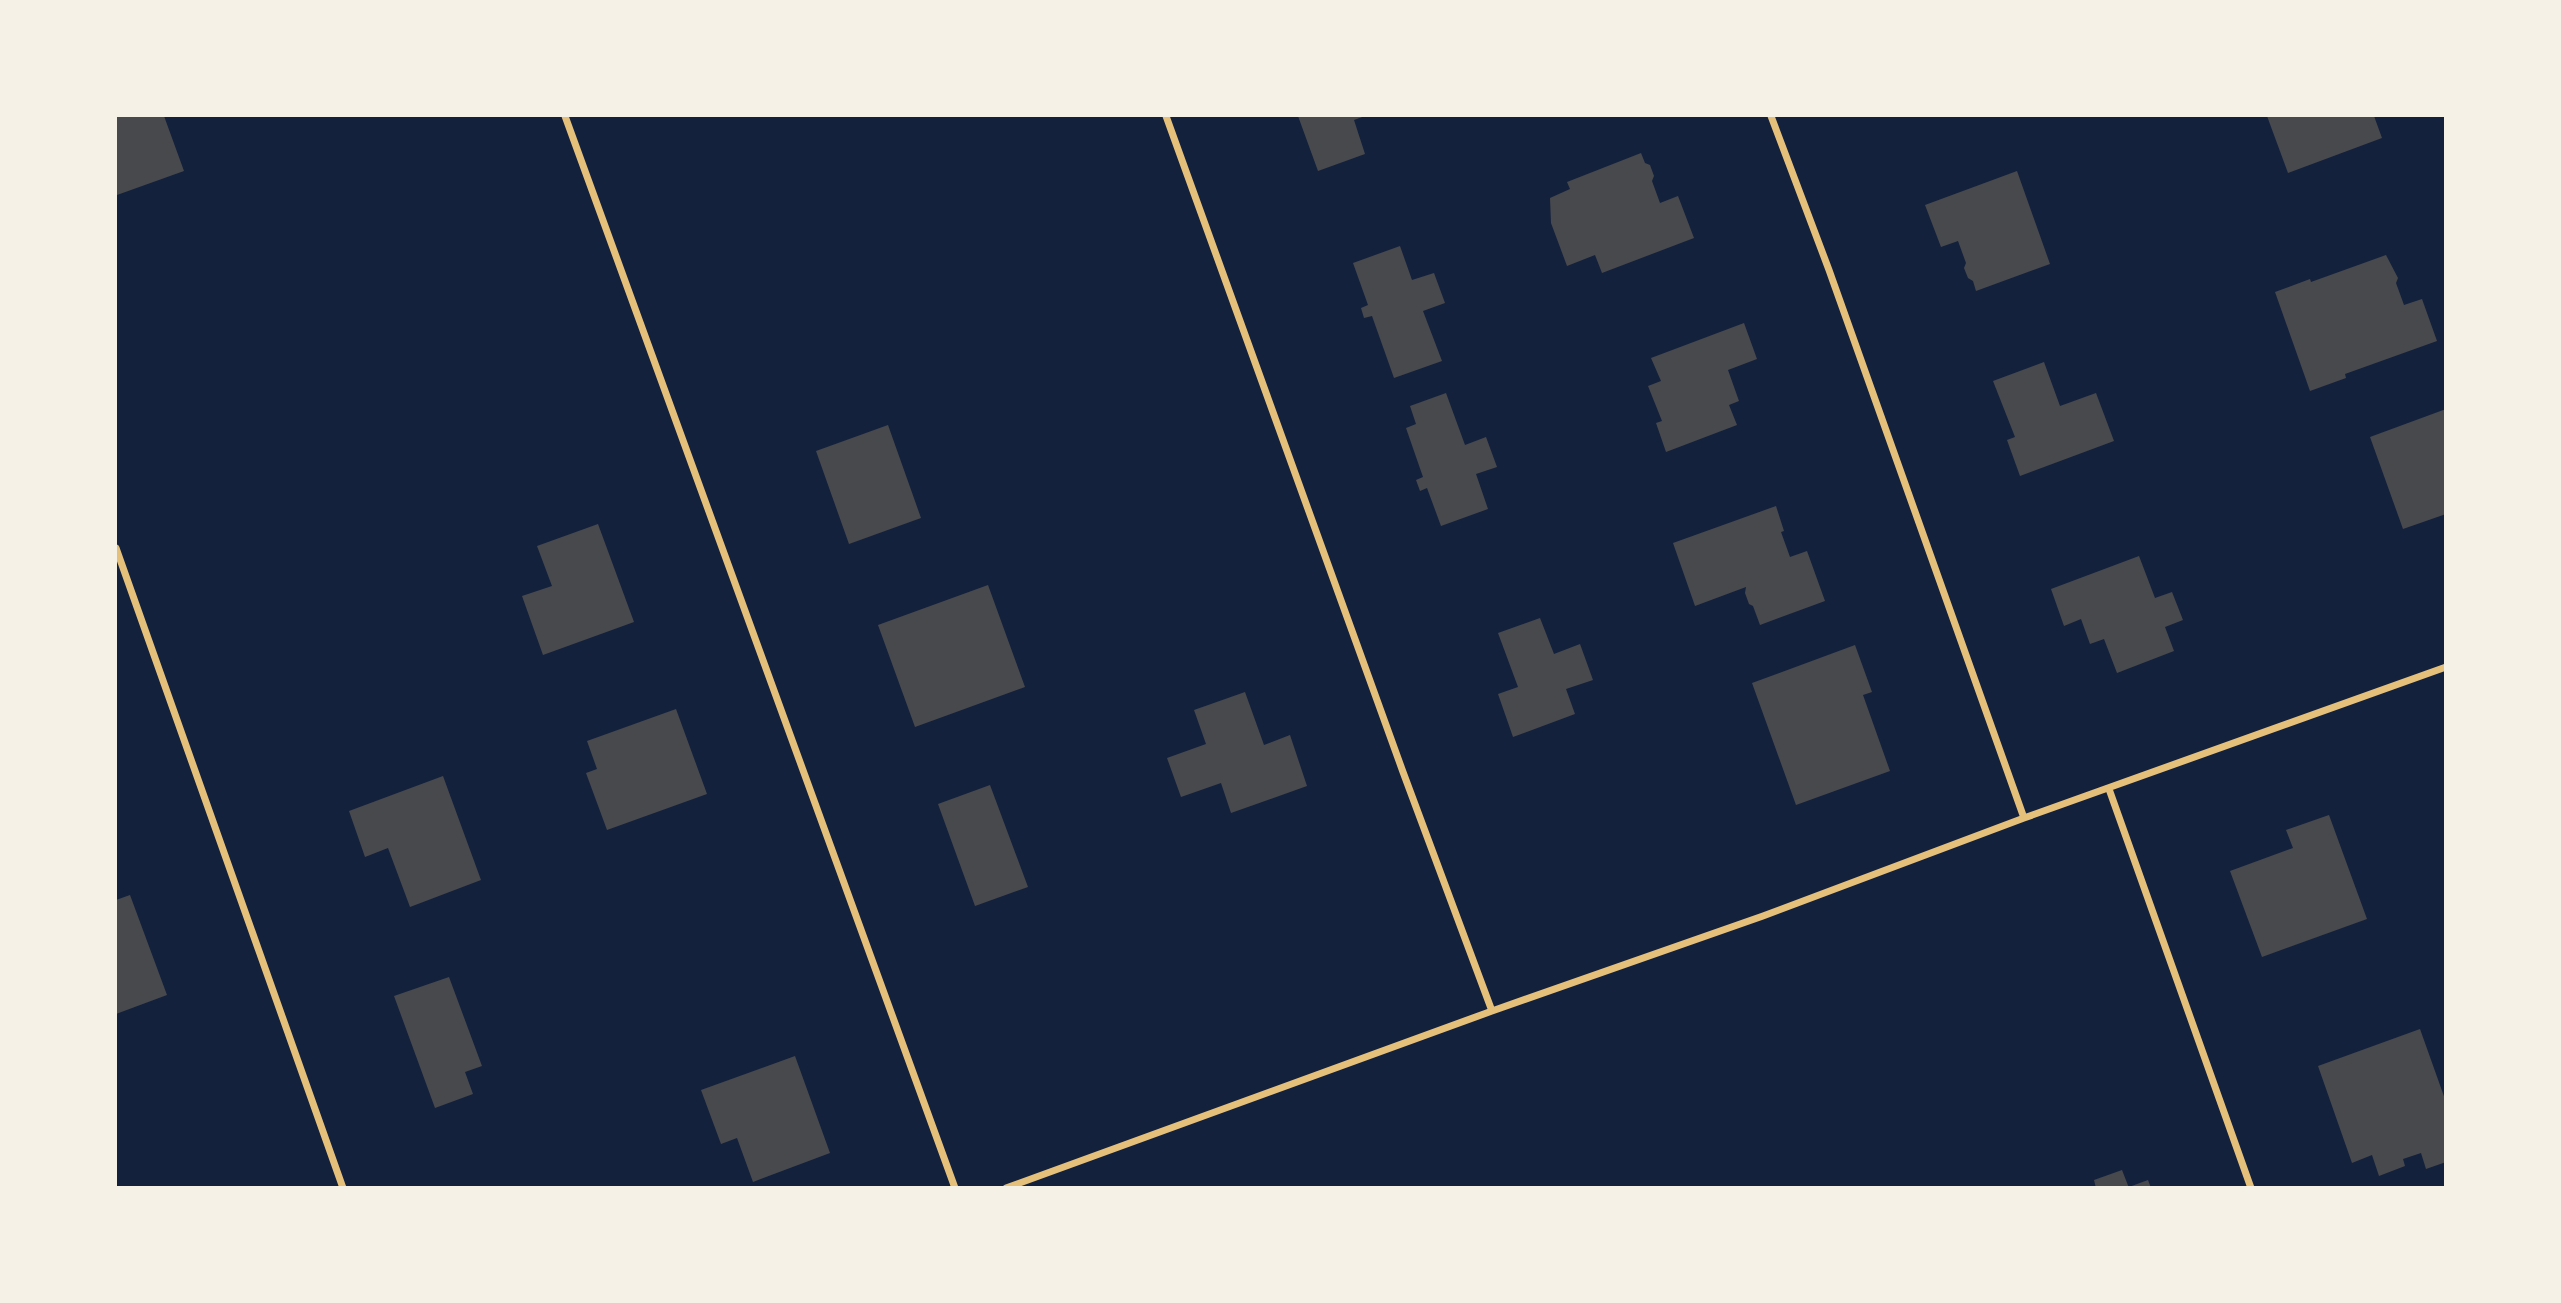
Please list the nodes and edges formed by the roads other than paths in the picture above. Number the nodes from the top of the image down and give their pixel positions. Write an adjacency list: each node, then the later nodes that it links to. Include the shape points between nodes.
1 (565, 116): 10 (street)
2 (1167, 116): 8 (street)
3 (1772, 116): 7 (street)
4 (116, 548): 9 (street)
5 (2445, 667): 6 (street)
6 (2109, 789): 7 (street); 12 (street)
7 (2024, 818): 8 (street)
8 (1492, 1011): 11 (street)
9 (343, 1188)
10 (954, 1188)
11 (1006, 1188)
12 (2251, 1188)

